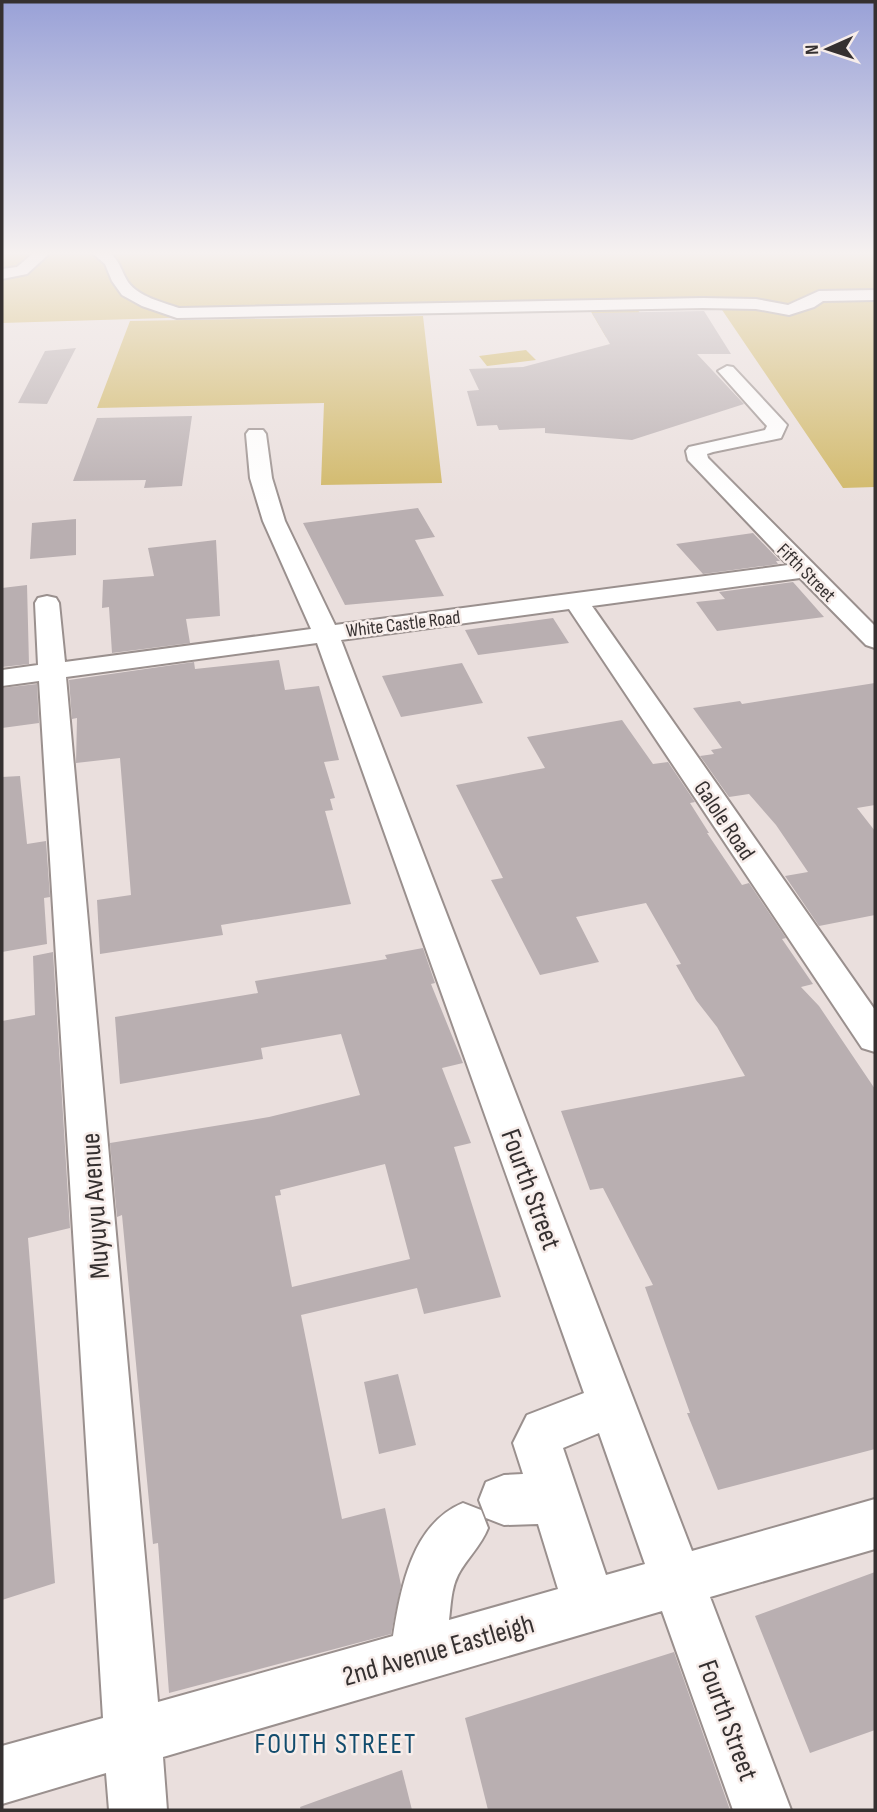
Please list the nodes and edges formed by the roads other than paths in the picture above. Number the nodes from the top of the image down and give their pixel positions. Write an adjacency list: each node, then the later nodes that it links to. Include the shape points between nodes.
1 (727, 371): 3 (street, Fifth Street, via 777,425 774,434 757,440 714,444 696,451 698,460)
2 (256, 434): 6 (street, Fourth Street, via 261,478 274,521)
3 (804, 570): 4 (street, White Castle Road); 7 (street, Fifth Street)
4 (576, 601): 6 (street, White Castle Road); 10 (street, Galole Road)
5 (47, 603): 8 (street, Muyuyu Avenue)
6 (326, 633): 8 (street, White Castle Road); 11 (street, Fourth Street)
7 (875, 640)
8 (54, 671): 9 (street, White Castle Road); 19 (street, Muyuyu Avenue)
9 (2, 678)
10 (875, 1038)
11 (612, 1405): 12 (street, via 544,1432 537,1443); 16 (street, Fourth Street)
12 (555, 1498): 13 (street); 17 (street)
13 (504, 1500)
14 (875, 1524): 16 (street, 2nd Avenue Eastleigh)
15 (463, 1528): 18 (street, via 441,1555 428,1584)
16 (678, 1582): 17 (street, 2nd Avenue Eastleigh); 22 (street, Fourth Street)
17 (590, 1607): 18 (street, 2nd Avenue Eastleigh)
18 (416, 1656): 19 (street, 2nd Avenue Eastleigh)
19 (134, 1735): 20 (street, 2nd Avenue Eastleigh); 21 (street, Muyuyu Avenue)
20 (2, 1774)
21 (138, 1810)
22 (762, 1810)

